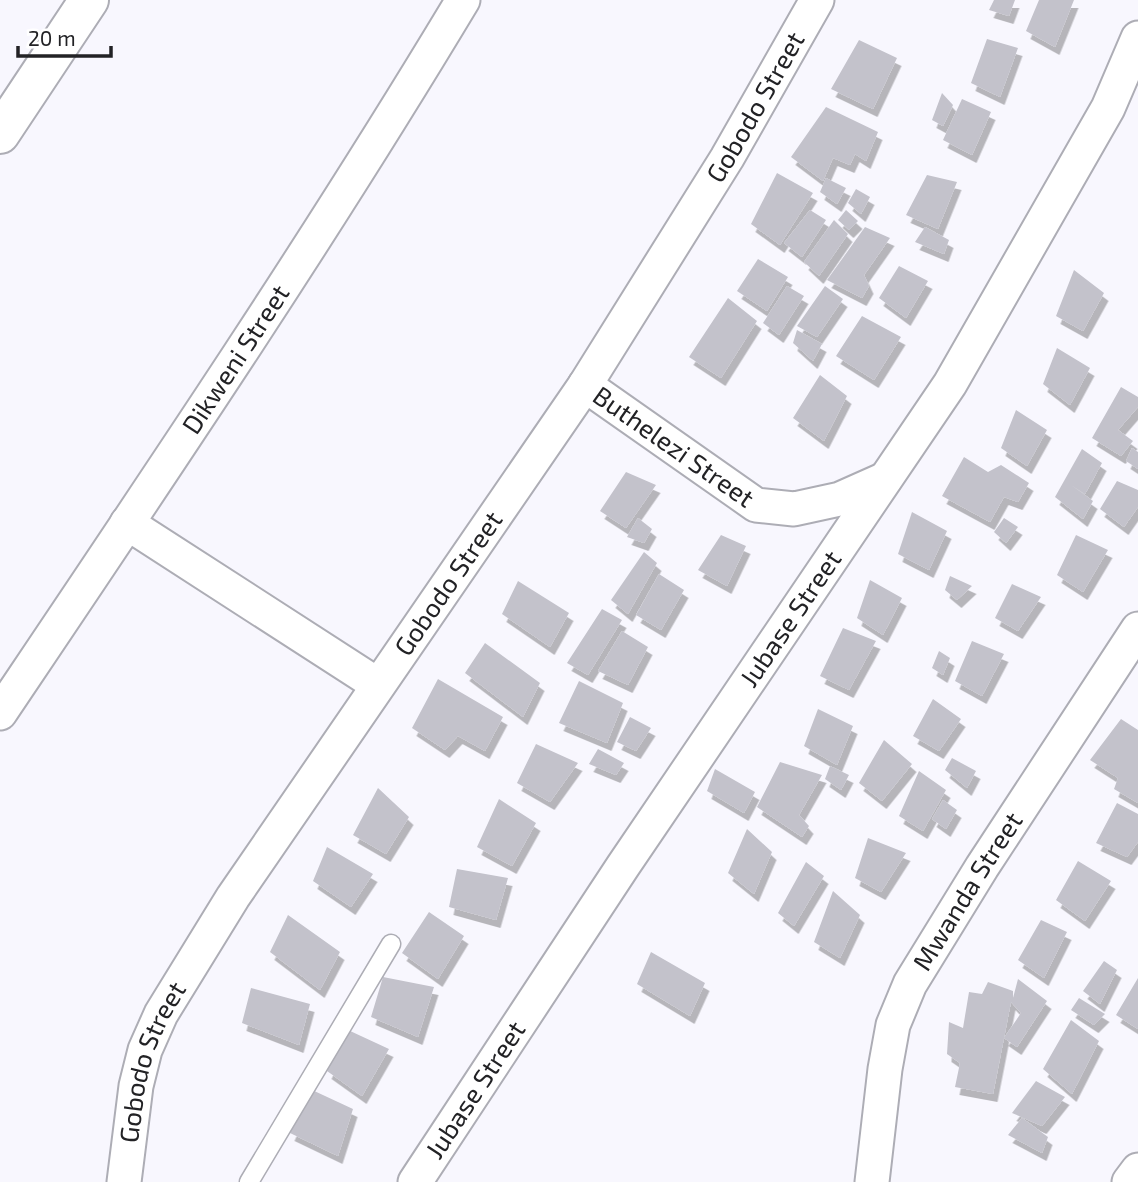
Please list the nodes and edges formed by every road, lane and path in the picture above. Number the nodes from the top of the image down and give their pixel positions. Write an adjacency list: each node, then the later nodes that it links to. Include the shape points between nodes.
1 (89, 0): 5 (street)
2 (463, 0): 8 (street, Dikweni Street)
3 (817, 0): 6 (street, Gobodo Street, via 727,158)
4 (1138, 38): 7 (street, Jubase Street, via 1108,108 1058,199 950,384)
5 (0, 134)
6 (585, 385): 7 (street, Buthelezi Street, via 756,505 794,509 840,499); 10 (street, Gobodo Street)
7 (885, 479): 16 (street, Jubase Street)
8 (127, 523): 10 (street); 11 (street, Dikweni Street)
9 (1138, 629): 17 (street, Mwanda Street, via 910,984 893,1025)
10 (379, 685): 14 (street, Gobodo Street, via 233,897 161,1014 136,1086)
11 (0, 713)
12 (391, 944): 15 (lane)
13 (1138, 1170): 18 (street)
14 (124, 1182)
15 (249, 1182)
16 (415, 1182)
17 (872, 1182)
18 (1129, 1182)

